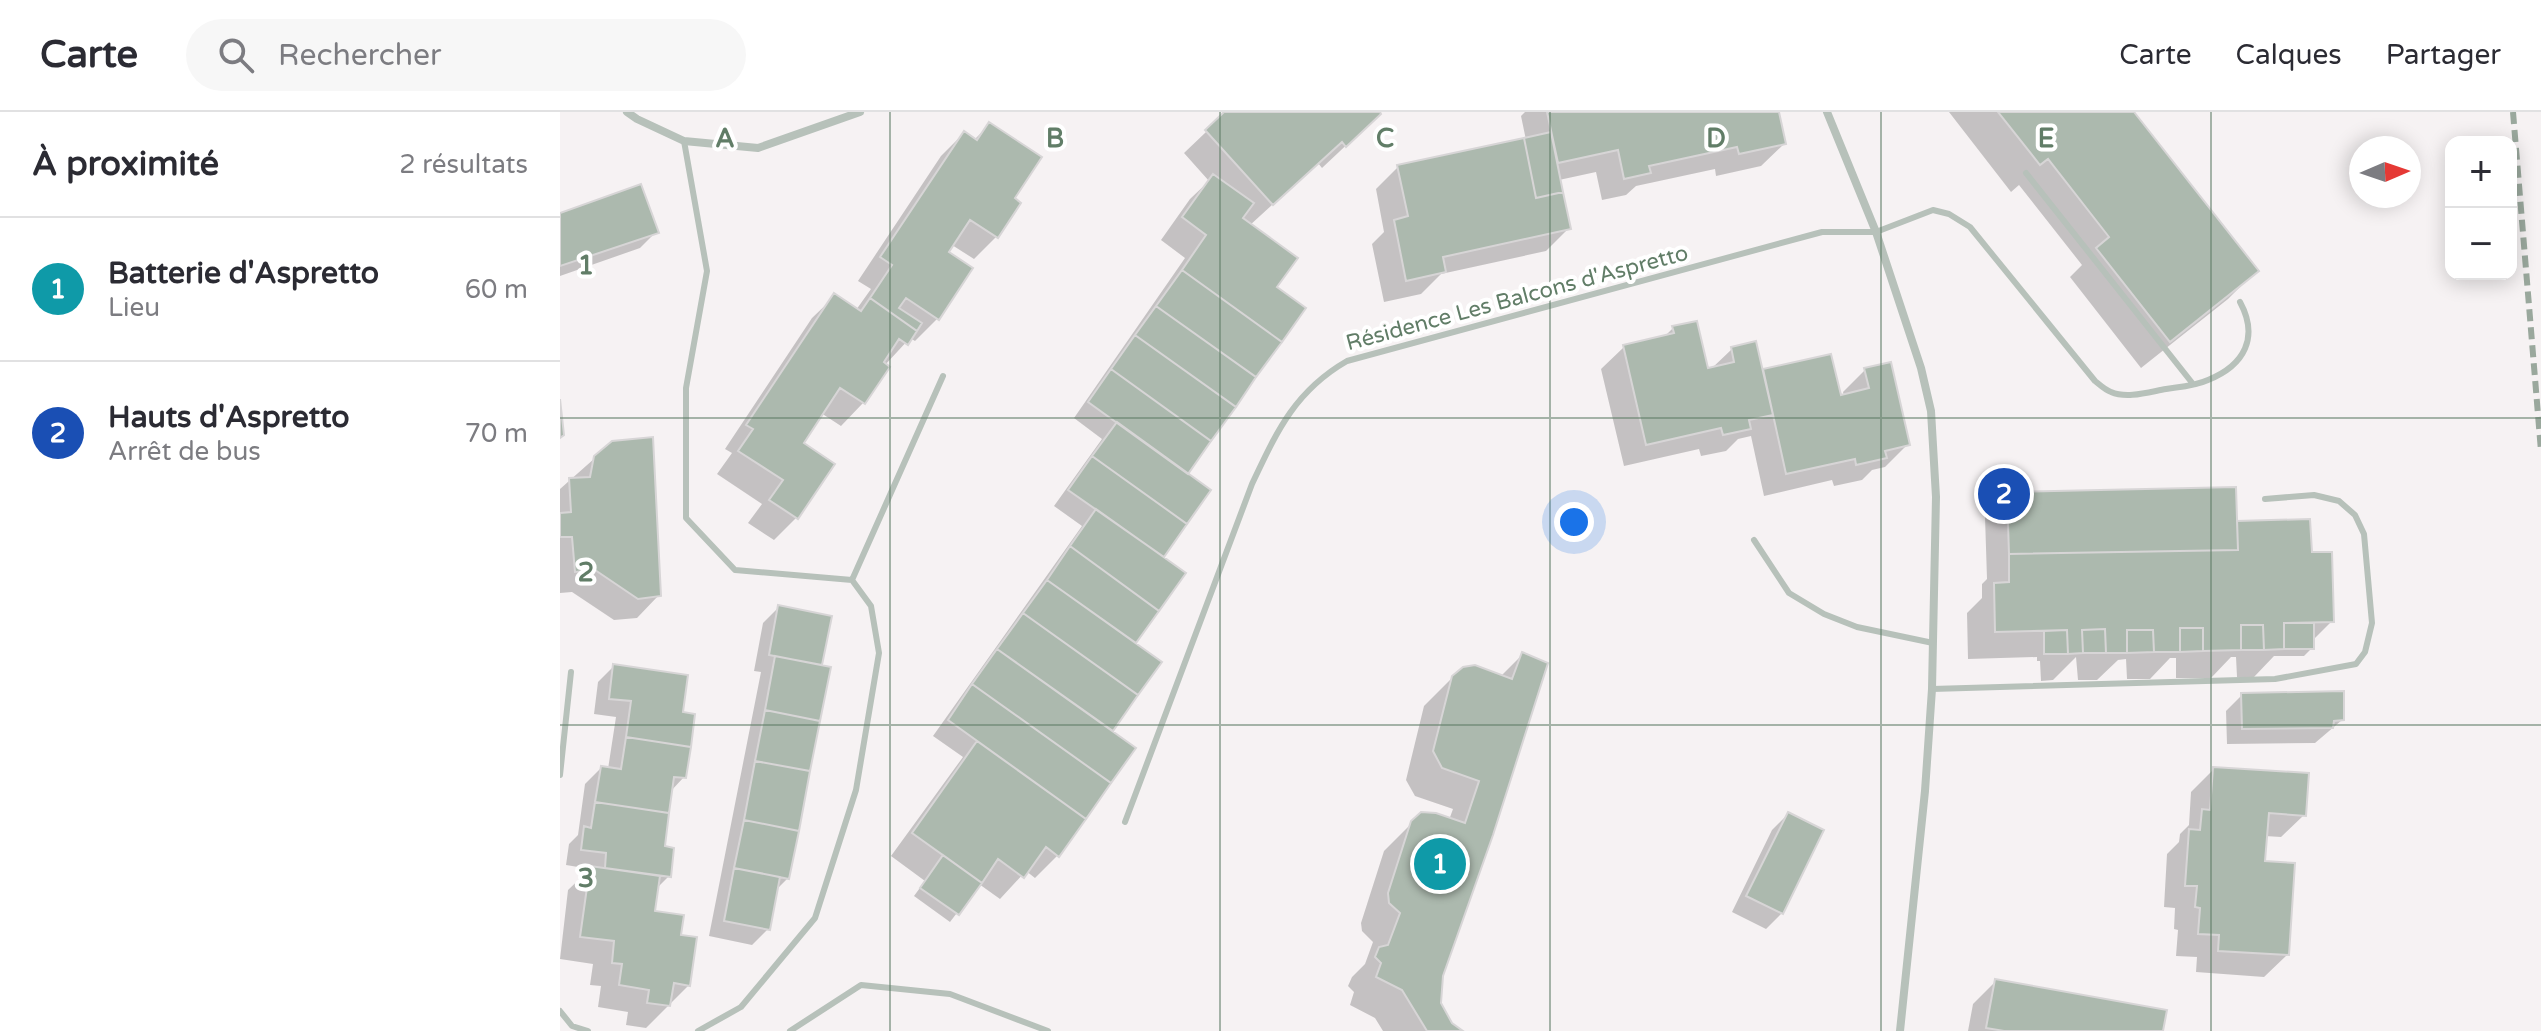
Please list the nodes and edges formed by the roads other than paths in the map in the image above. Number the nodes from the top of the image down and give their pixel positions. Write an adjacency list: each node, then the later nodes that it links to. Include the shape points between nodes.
1 (627, 112): 4 (street)
2 (860, 112): 4 (street, via 758,148)
3 (1827, 112): 6 (street)
4 (684, 141): 12 (lane, via 707,271 686,388 686,518 735,570)
5 (2026, 173): 9 (lane)
6 (1876, 232): 9 (lane, via 1933,210 1949,214 1970,227 2095,381 2112,393 2137,395); 13 (street, via 1931,411 1936,497); 17 (lane, Résidence Les Balcons d'Aspretto, via 1822,232 1347,361 1322,376 1289,415 1252,484)
7 (2240, 302): 9 (lane, via 2250,328 2249,343 2235,362)
8 (943, 376): 12 (lane)
9 (2193, 384)
10 (2265, 499): 15 (lane, via 2314,495 2339,501 2355,515 2364,534 2372,623 2365,652 2356,664 2275,679)
11 (1754, 540): 13 (lane, via 1789,593 1824,614 1857,627)
12 (852, 580): 20 (lane, via 871,606 879,653 856,790 815,918 741,1007)
13 (1933, 643): 15 (street)
14 (571, 672): 16 (lane)
15 (1932, 689): 23 (street)
16 (560, 775)
17 (1125, 822)
18 (560, 1011): 19 (lane, via 572,1026)
19 (588, 1031)
20 (698, 1031)
21 (790, 1031): 22 (lane, via 861,985 950,994)
22 (1048, 1031)
23 (1900, 1031)

